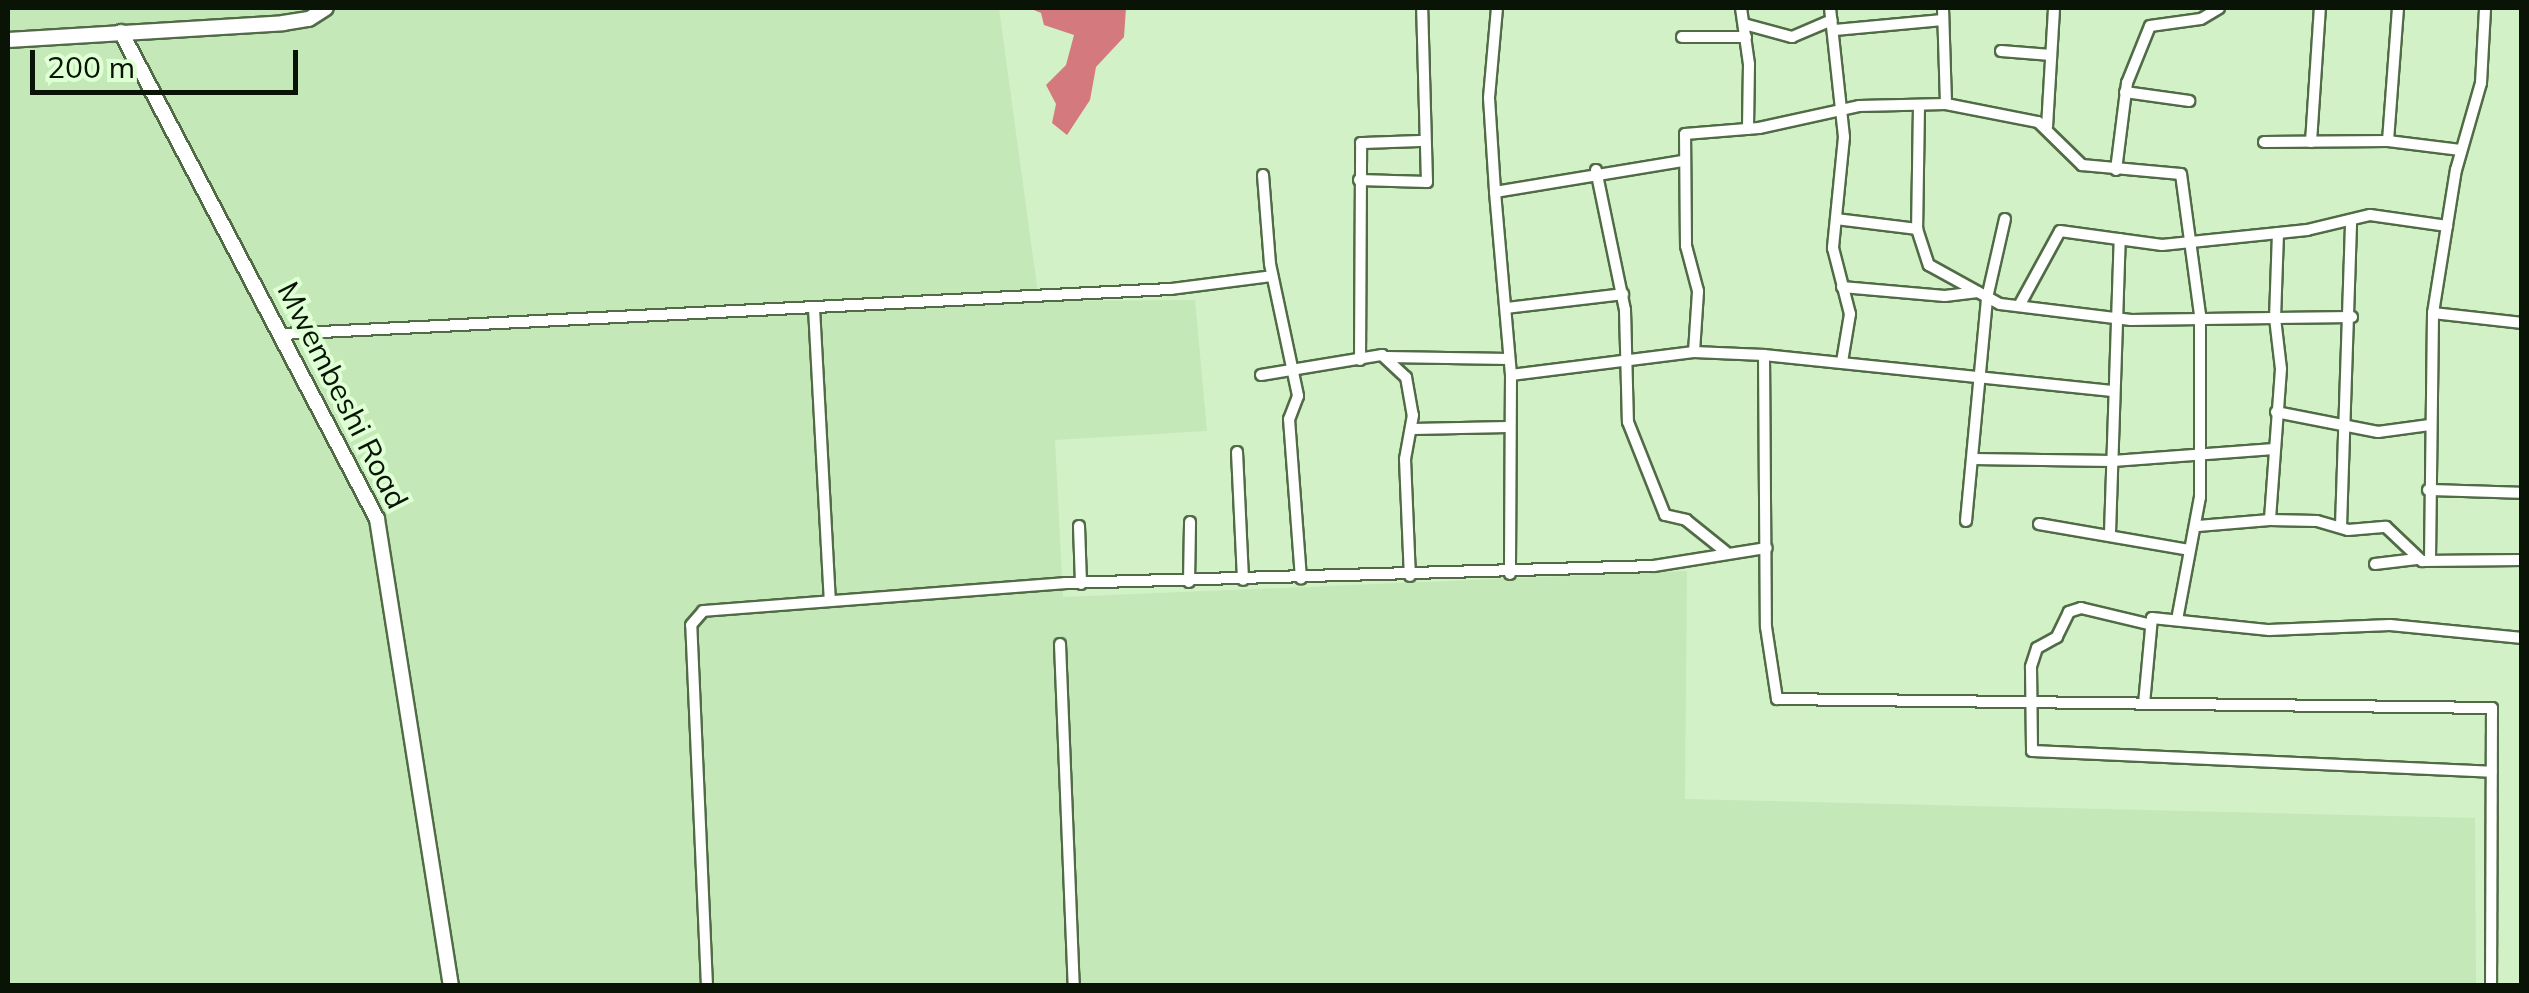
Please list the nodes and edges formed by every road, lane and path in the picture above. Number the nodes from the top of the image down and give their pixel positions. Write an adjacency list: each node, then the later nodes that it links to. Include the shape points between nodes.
1 (326, 8): 14 (street, via 283,23)
2 (1422, 8): 27 (street)
3 (1497, 8): 37 (street, via 1490,98)
4 (1741, 8): 13 (street)
5 (1943, 8): 12 (street)
6 (2054, 8): 19 (street)
7 (2220, 8): 20 (street, via 2201,19 2150,26)
8 (2320, 8): 29 (street)
9 (2398, 8): 30 (street)
10 (2485, 8): 31 (street, via 2482,83)
11 (1832, 19): 12 (street); 13 (street, via 1792,36); 24 (street)
12 (1944, 20): 22 (street)
13 (1744, 24): 16 (street)
14 (120, 32): 17 (street); 59 (street, Mwembeshi Road)
15 (1682, 37): 16 (street)
16 (1746, 37): 26 (street)
17 (8, 40)
18 (2001, 50): 19 (street)
19 (2050, 56): 25 (street)
20 (2125, 92): 21 (street); 34 (street)
21 (2189, 101)
22 (1946, 104): 23 (street); 25 (street)
23 (1919, 106): 24 (street); 42 (street)
24 (1843, 108): 26 (street); 38 (street)
25 (2047, 127): 34 (street, via 2073,160)
26 (1748, 129): 32 (street, via 1681,136)
27 (1422, 141): 36 (street, via 1363,140); 36 (street, via 1426,182)
28 (2264, 142): 29 (street)
29 (2312, 142): 30 (street)
30 (2388, 142): 31 (street)
31 (2460, 150): 41 (street)
32 (1682, 161): 33 (street); 60 (street, via 1686,246 1698,291)
33 (1596, 170): 37 (street); 48 (street)
34 (2116, 170): 45 (street, via 2181,174)
35 (1263, 175): 46 (street)
36 (1359, 180): 64 (street, via 1365,292)
37 (1495, 192): 52 (street)
38 (1836, 219): 42 (street); 47 (street, via 1833,248)
39 (2005, 219): 49 (street)
40 (2352, 220): 41 (street, via 2370,214); 43 (street); 55 (street)
41 (2447, 226): 53 (street)
42 (1917, 228): 49 (street, via 1929,264)
43 (2278, 233): 45 (street); 57 (street)
44 (2120, 238): 45 (street); 50 (street, via 2074,230 2053,235); 56 (street)
45 (2191, 242): 54 (street)
46 (1272, 276): 51 (street, via 1219,286); 67 (street)
47 (1842, 287): 49 (street); 66 (street, via 1850,314)
48 (1623, 294): 52 (street); 65 (street)
49 (1982, 295): 50 (street); 70 (street)
50 (2019, 306): 56 (street)
51 (814, 308): 59 (street); 105 (street)
52 (1506, 308): 63 (street)
53 (2433, 312): 58 (street); 74 (street)
54 (2200, 315): 56 (street); 57 (street); 79 (street)
55 (2352, 317): 57 (street); 73 (street)
56 (2117, 318): 71 (street)
57 (2275, 318): 72 (street)
58 (2522, 323)
59 (282, 334): 113 (street, Mwembeshi Road, via 370,501 383,539)
60 (1694, 352): 61 (street); 65 (street)
61 (1764, 355): 66 (street); 92 (street, via 1760,439)
62 (1386, 357): 63 (street); 64 (street); 76 (street, via 1410,387)
63 (1509, 359): 69 (street)
64 (1360, 360): 67 (street)
65 (1629, 360): 69 (street); 94 (street, via 1628,422 1664,515 1686,520)
66 (1842, 362): 70 (street)
67 (1290, 373): 68 (street); 101 (street, via 1298,396 1288,419)
68 (1261, 375)
69 (1511, 375): 75 (street)
70 (1984, 375): 71 (street); 80 (street)
71 (2112, 391): 81 (street)
72 (2276, 412): 73 (street); 77 (street)
73 (2346, 422): 74 (street, via 2378,432); 90 (street)
74 (2430, 425): 82 (street)
75 (1508, 427): 76 (street); 99 (street)
76 (1413, 428): 100 (street, via 1404,459)
77 (2271, 449): 79 (street); 84 (street)
78 (1237, 452): 102 (street)
79 (2197, 454): 81 (street); 89 (street)
80 (1973, 459): 81 (street); 85 (street)
81 (2113, 462): 91 (street)
82 (2428, 490): 83 (street); 96 (street)
83 (2522, 493)
84 (2270, 520): 89 (street); 90 (street)
85 (1966, 521)
86 (1190, 522): 103 (street)
87 (2039, 524): 91 (street)
88 (1080, 526): 104 (street)
89 (2198, 526): 93 (street)
90 (2341, 526): 95 (street, via 2386,527)
91 (2110, 533): 93 (street)
92 (1767, 548): 94 (street); 110 (street, via 1766,627 1778,700)
93 (2190, 550): 106 (street)
94 (1726, 552): 99 (street, via 1676,565)
95 (2418, 559): 96 (street); 98 (street)
96 (2430, 560): 97 (street)
97 (2522, 560)
98 (2376, 564)
99 (1510, 574): 100 (street)
100 (1410, 576): 101 (street)
101 (1301, 578): 102 (street)
102 (1243, 580): 103 (street)
103 (1189, 582): 104 (street)
104 (1081, 584): 105 (street)
105 (830, 599): 114 (street, via 703,611 691,625)
106 (2177, 620): 107 (street, via 2152,618); 108 (street, via 2294,631 2390,625)
107 (2148, 624): 110 (street, via 2113,612 2070,612 2064,631 2037,648); 111 (street)
108 (2522, 638)
109 (1060, 644): 115 (street)
110 (2029, 704): 111 (street); 112 (street, via 2032,751)
111 (2144, 704): 112 (street, via 2486,706 2493,718)
112 (2492, 772): 116 (street)
113 (451, 986)
114 (707, 986)
115 (1074, 986)
116 (2490, 986)

